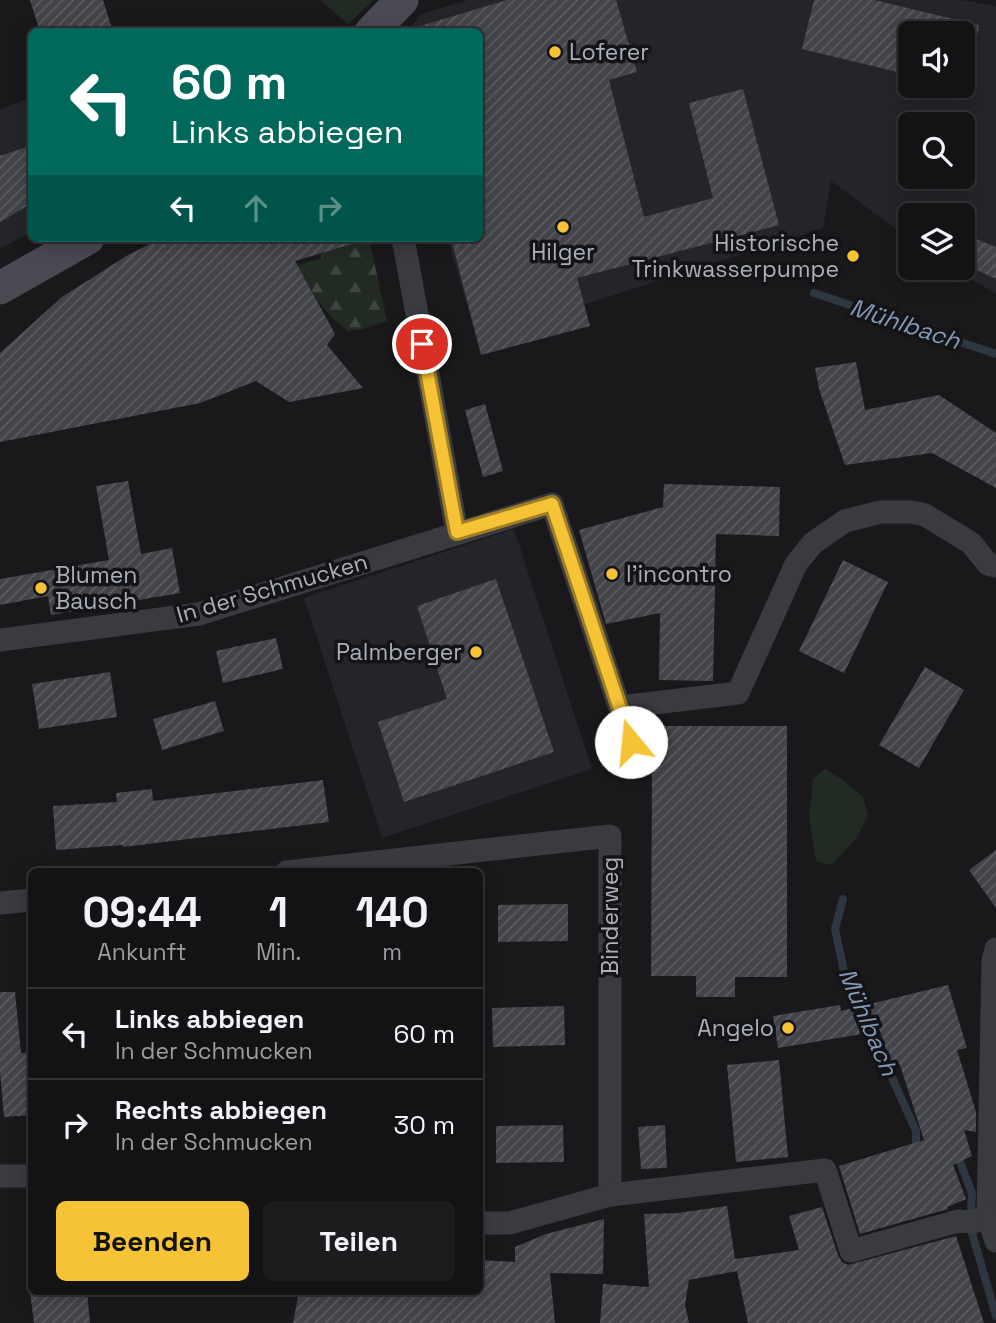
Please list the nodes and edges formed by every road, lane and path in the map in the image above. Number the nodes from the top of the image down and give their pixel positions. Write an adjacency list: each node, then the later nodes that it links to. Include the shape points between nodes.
1 (402, 0): 2 (street)
2 (375, 28)
3 (81, 242): 5 (street)
4 (404, 242): 6 (street)
5 (0, 288)
6 (457, 532): 8 (street, In der Schmucken, via 199,614); 9 (street, In der Schmucken, via 552,504)
7 (996, 566): 9 (street, via 988,564 971,543 925,515 880,512 845,521 813,543 796,564 738,693)
8 (0, 640)
9 (620, 706): 10 (street, In der Schmucken, via 631,742)
10 (652, 754)
11 (323, 868): 17 (street, Binderweg, via 610,836)
12 (28, 900): 13 (street)
13 (0, 903)
14 (996, 949): 18 (street)
15 (0, 1176): 16 (street)
16 (28, 1176)
17 (610, 1195): 18 (street, via 825,1170 851,1251); 19 (street, via 510,1223)
18 (979, 1221): 20 (street)
19 (483, 1223)
20 (996, 1241)

